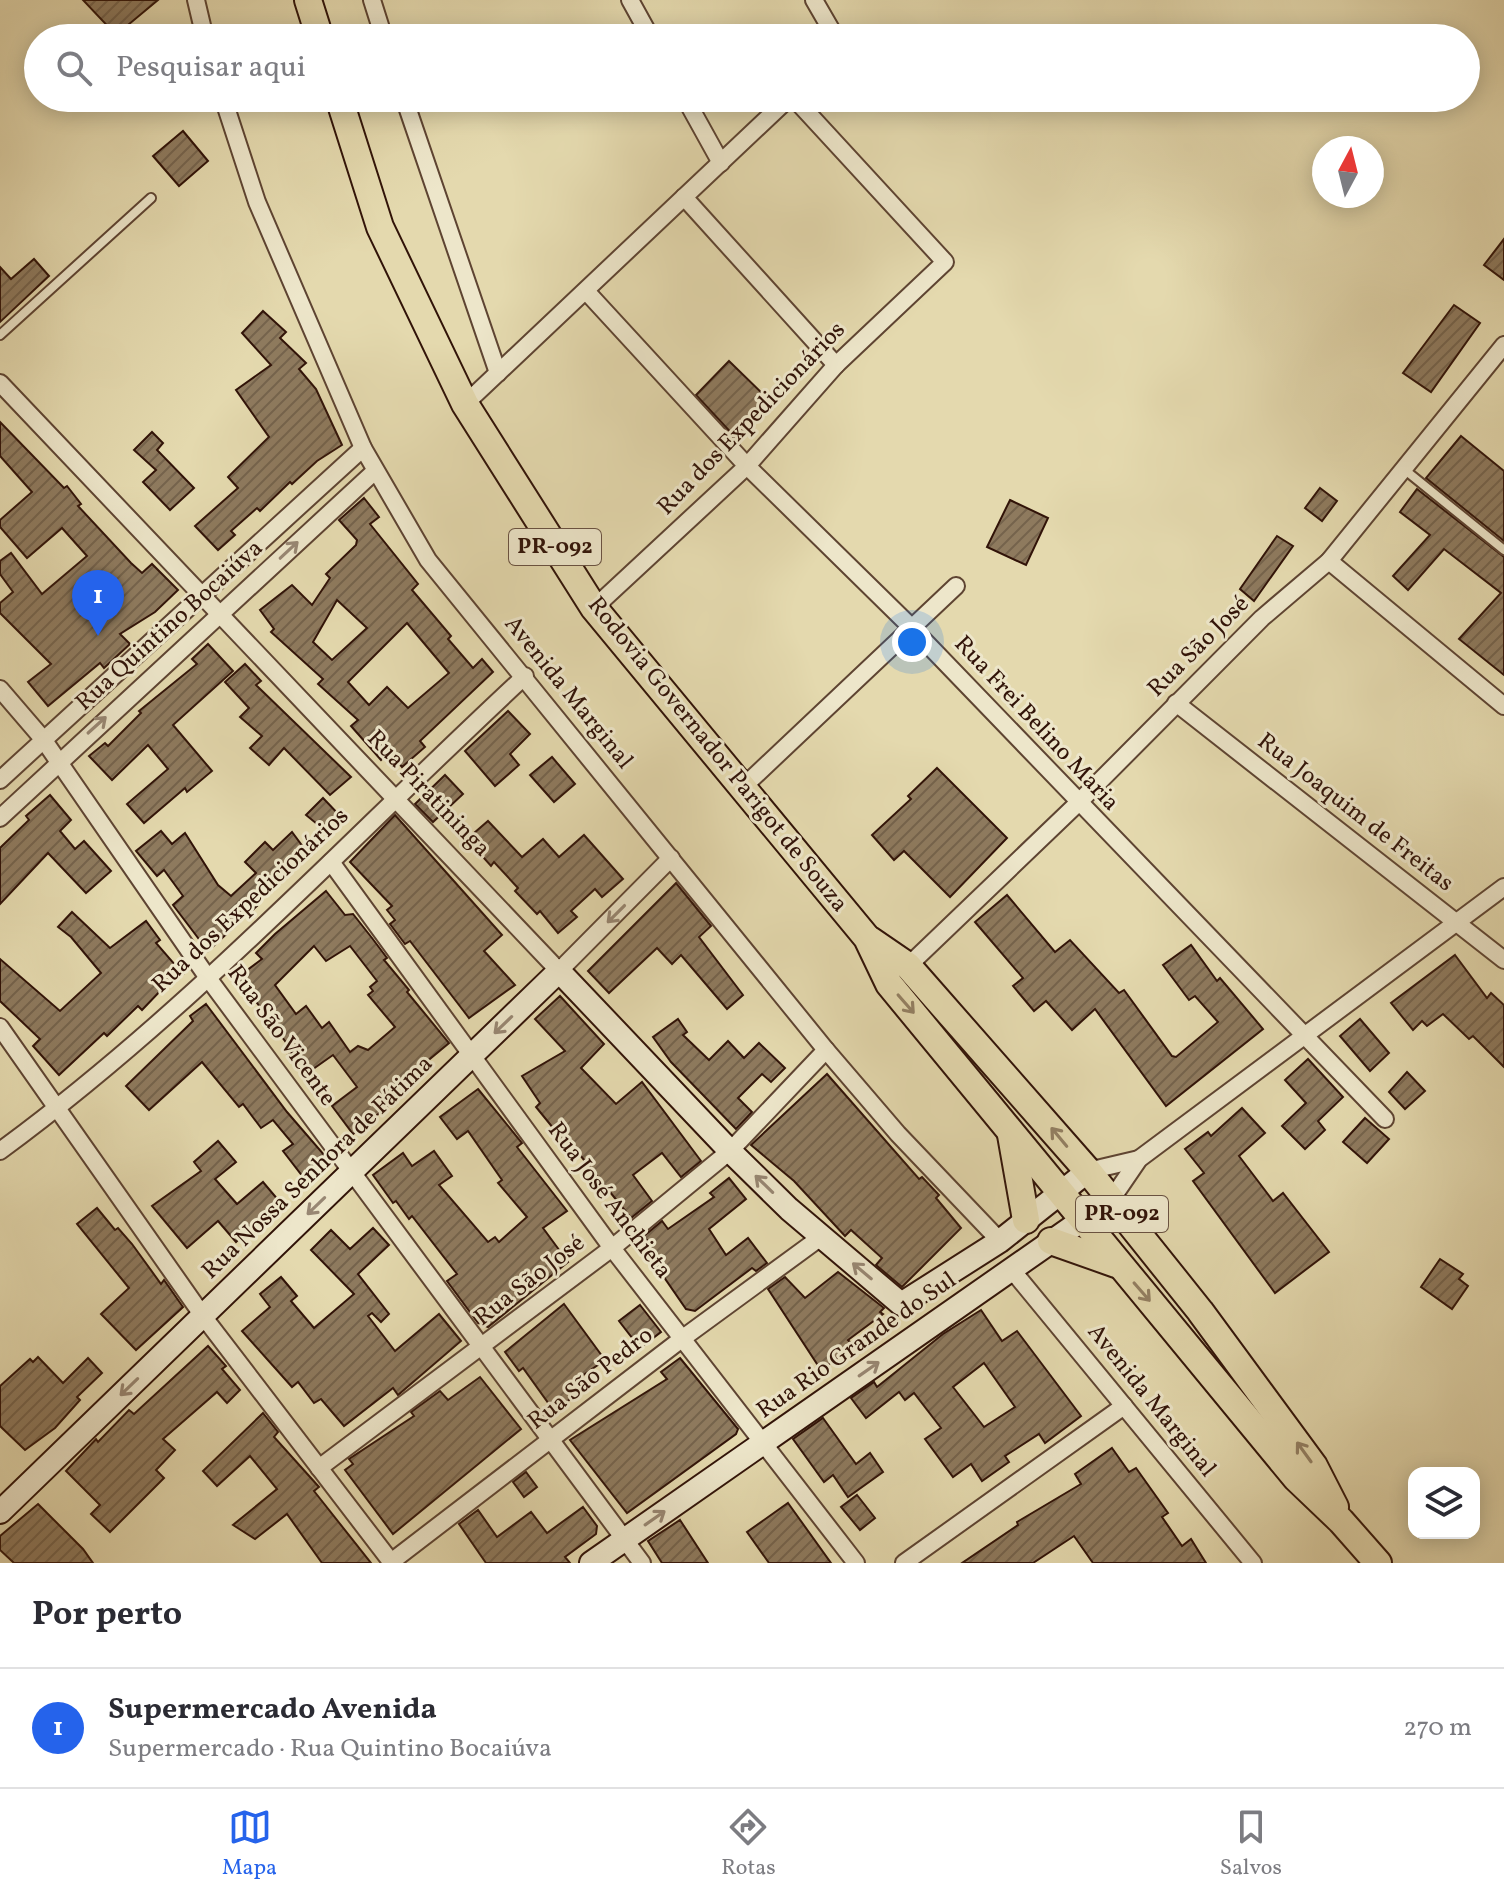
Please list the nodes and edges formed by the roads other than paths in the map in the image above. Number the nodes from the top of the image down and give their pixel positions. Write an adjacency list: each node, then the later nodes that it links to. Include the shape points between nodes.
1 (196, 0): 6 (street)
2 (308, 0): 7 (main road)
3 (372, 0): 8 (street)
4 (630, 0): 9 (street)
5 (814, 0): 10 (street)
6 (202, 24)
7 (316, 24)
8 (380, 24)
9 (643, 24)
10 (828, 24)
11 (228, 112): 27 (street, Avenida Marginal, via 257,202)
12 (343, 112): 26 (main road, Rodovia Governador Parigot de Souza / PR-092, via 380,227)
13 (409, 112): 24 (street)
14 (693, 112): 17 (street)
15 (777, 112): 17 (street)
16 (805, 112): 23 (street, Rua dos Expedicionários, via 945,262)
17 (721, 163): 18 (street)
18 (684, 197): 20 (street); 23 (street)
19 (151, 198): 21 (lane)
20 (586, 291): 24 (street); 28 (street, Rua Frei Belino Maria)
21 (0, 335)
22 (1504, 345): 29 (street, Rua São José)
23 (836, 365): 28 (street, Rua dos Expedicionários)
24 (498, 373): 26 (street)
25 (0, 383): 34 (street, Rua Piratininga)
26 (465, 404): 35 (main road, Rodovia Governador Parigot de Souza / PR-092)
27 (363, 448): 30 (street, Avenida Marginal); 34 (street, Rua Quintino Bocaiúva)
28 (747, 466): 35 (street, Rua dos Expedicionários); 37 (street, Rua Frei Belino Maria)
29 (1405, 470): 31 (lane); 32 (street, Rua São José)
30 (374, 472): 36 (street, Rua Quintino Bocaiúva, one-way to 30); 38 (street, Avenida Marginal, via 428,560)
31 (1504, 550)
32 (1329, 561): 40 (street, Rua São José); 41 (street)
33 (956, 586): 37 (street)
34 (203, 594): 36 (street, Rua Piratininga); 42 (street, Rua Quintino Bocaiúva)
35 (594, 608): 45 (main road, Rodovia Governador Parigot de Souza / PR-092)
36 (220, 614): 43 (street, Rua Quintino Bocaiúva, one-way to 36); 46 (street, Rua Piratininga)
37 (911, 627): 45 (street); 47 (street, Rua Frei Belino Maria)
38 (525, 676): 46 (street, Rua dos Expedicionários); 49 (street, Avenida Marginal)
39 (0, 689): 42 (street, Rua São Vicente)
40 (1176, 703): 47 (street, Rua São José); 52 (street, Rua Joaquim de Freitas)
41 (1504, 706)
42 (43, 739): 43 (street, Rua São Vicente); 44 (street, Rua Quintino Bocaiúva)
43 (57, 762): 48 (street, Rua Quintino Bocaiúva); 57 (street, Rua São Vicente)
44 (0, 780)
45 (741, 789): 53 (main road, Rodovia Governador Parigot de Souza / PR-092)
46 (394, 797): 50 (street, Rua dos Expedicionários); 56 (street, Rua Piratininga)
47 (1077, 804): 55 (street, Rua São José); 59 (street, Rua Frei Belino Maria)
48 (0, 818)
49 (671, 858): 56 (street, Rua Nossa Senhora de Fátima, one-way to 56); 60 (street, Avenida Marginal)
50 (331, 862): 57 (street, Rua dos Expedicionários); 61 (street, Rua José Anchieta)
51 (1504, 887): 52 (street, Rua Rio Grande do Sul)
52 (1455, 922): 54 (street, Rua Joaquim de Freitas); 59 (street, Rua Rio Grande do Sul)
53 (867, 938): 55 (main road, Rodovia Governador Parigot de Souza / PR-092); 64 (main road, Rodovia Governador Parigot de Souza / PR-092, one-way to 64, via 889,984)
54 (1504, 960)
55 (908, 966): 68 (main road, Rodovia Governador Parigot de Souza / PR-092, one-way to 55)
56 (559, 971): 61 (street, Rua Nossa Senhora de Fátima, one-way to 61); 66 (street, Rua Piratininga)
57 (208, 978): 62 (street, Rua dos Expedicionários); 69 (street, Rua São Vicente)
58 (0, 1027): 62 (street)
59 (1304, 1035): 63 (street, Rua Frei Belino Maria); 67 (street, Rua Rio Grande do Sul)
60 (826, 1050): 66 (street, Rua São José); 75 (street, Avenida Marginal)
61 (471, 1056): 69 (street, Rua Nossa Senhora de Fátima); 77 (street, Rua José Anchieta)
62 (58, 1108): 65 (street, Rua dos Expedicionários); 80 (street)
63 (1385, 1119)
64 (1011, 1135): 70 (main road, Rodovia Governador Parigot de Souza / PR-092); 72 (main road)
65 (0, 1151)
66 (730, 1151): 74 (street, Rua Piratininga, one-way to 66); 77 (street, Rua São José)
67 (1139, 1159): 68 (street, Rua Rio Grande do Sul); 71 (street, Rua Rio Grande do Sul)
68 (1088, 1171): 70 (street); 71 (main road, Rodovia Governador Parigot de Souza / PR-092)
69 (351, 1173): 80 (street, Rua Nossa Senhora de Fátima, one-way to 80); 82 (street, Rua São Vicente)
70 (1061, 1193): 72 (street); 73 (main road, Rodovia Governador Parigot de Souza / PR-092)
71 (1111, 1200): 73 (street, Rua Rio Grande do Sul); 88 (main road, Rodovia Governador Parigot de Souza / PR-092, one-way to 71, via 1305,1454)
72 (1026, 1220): 75 (street)
73 (1083, 1220): 76 (street, Rua Rio Grande do Sul); 78 (main road, Rodovia Governador Parigot de Souza / PR-092)
74 (821, 1237): 75 (street, Rua Piratininga, one-way to 74, via 901,1304); 81 (street, Rua São Pedro)
75 (1000, 1241)
76 (1051, 1241): 78 (main road); 79 (street, Rua Rio Grande do Sul)
77 (612, 1248): 81 (street, Rua José Anchieta); 82 (street, Rua São José)
78 (1120, 1266): 88 (main road, Rodovia Governador Parigot de Souza / PR-092, one-way to 88, via 1296,1478)
79 (1012, 1270): 83 (street, Avenida Marginal); 85 (street, Rua Rio Grande do Sul, one-way to 79)
80 (203, 1316): 86 (street); 87 (street, Rua Nossa Senhora de Fátima, one-way to 87)
81 (683, 1338): 84 (street, Rua São Pedro); 85 (street, Rua José Anchieta)
82 (481, 1348): 84 (street, Rua São Vicente); 86 (street, Rua São José)
83 (1124, 1406): 94 (street); 95 (street, Avenida Marginal)
84 (551, 1441): 89 (street, Rua São Vicente); 90 (street, Rua São Pedro)
85 (762, 1443): 89 (street, Rua Rio Grande do Sul, one-way to 85); 93 (street, Rua José Anchieta)
86 (319, 1468): 90 (street)
87 (0, 1512)
88 (1341, 1521): 96 (main road, Rodovia Governador Parigot de Souza / PR-092)
89 (624, 1539): 91 (street, Rua Rio Grande do Sul); 92 (street, Rua São Vicente)
90 (391, 1562)
91 (591, 1563)
92 (642, 1563)
93 (856, 1563)
94 (904, 1563)
95 (1253, 1563)
96 (1378, 1563)

